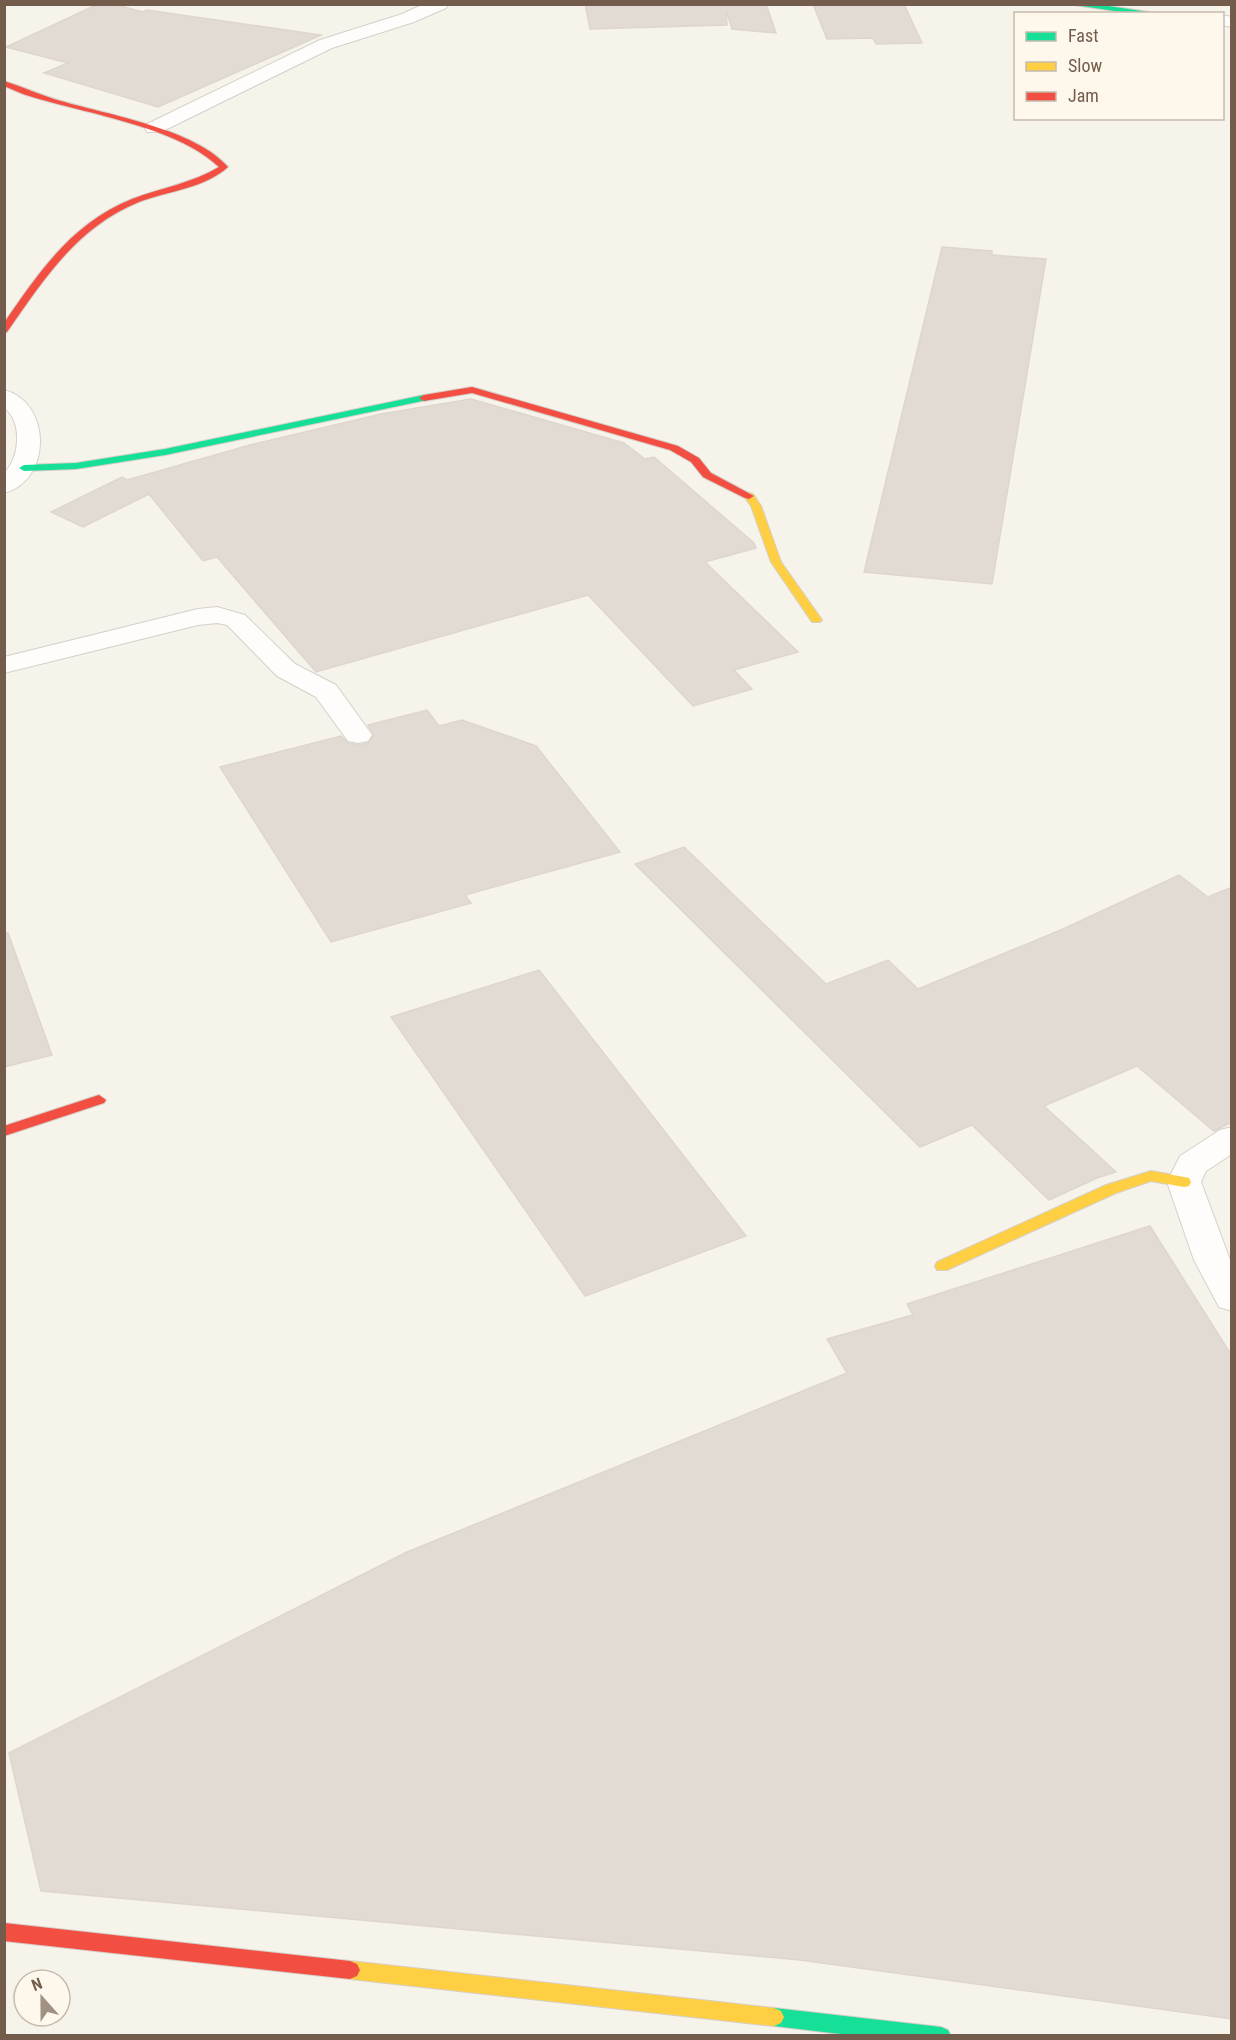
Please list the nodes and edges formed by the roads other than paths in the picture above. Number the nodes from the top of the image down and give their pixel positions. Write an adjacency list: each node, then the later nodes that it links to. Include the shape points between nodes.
1 (440, 4): 5 (street, via 326,44)
2 (1071, 4): 3 (street)
3 (1141, 12)
4 (4, 83): 5 (street, via 56,105)
5 (154, 128): 6 (street, via 194,146 224,167 211,176 101,216 66,244)
6 (4, 330)
7 (4, 397): 8 (street, via 20,408 30,439)
8 (24, 468): 9 (street); 10 (street, via 56,469 171,452 360,410 472,390 674,448 695,460 707,475 747,493 756,506 776,562)
9 (4, 486)
10 (816, 620)
11 (4, 665): 12 (street, via 217,615 236,620 286,670 326,691)
12 (358, 735)
13 (99, 1100): 14 (street)
14 (4, 1131)
15 (1232, 1138): 16 (street, via 1192,1164)
16 (1184, 1182): 17 (street, via 1151,1176 1111,1189); 18 (street, via 1212,1260)
17 (942, 1266)
18 (1232, 1298)
19 (4, 1932): 20 (street)
20 (941, 2036)

